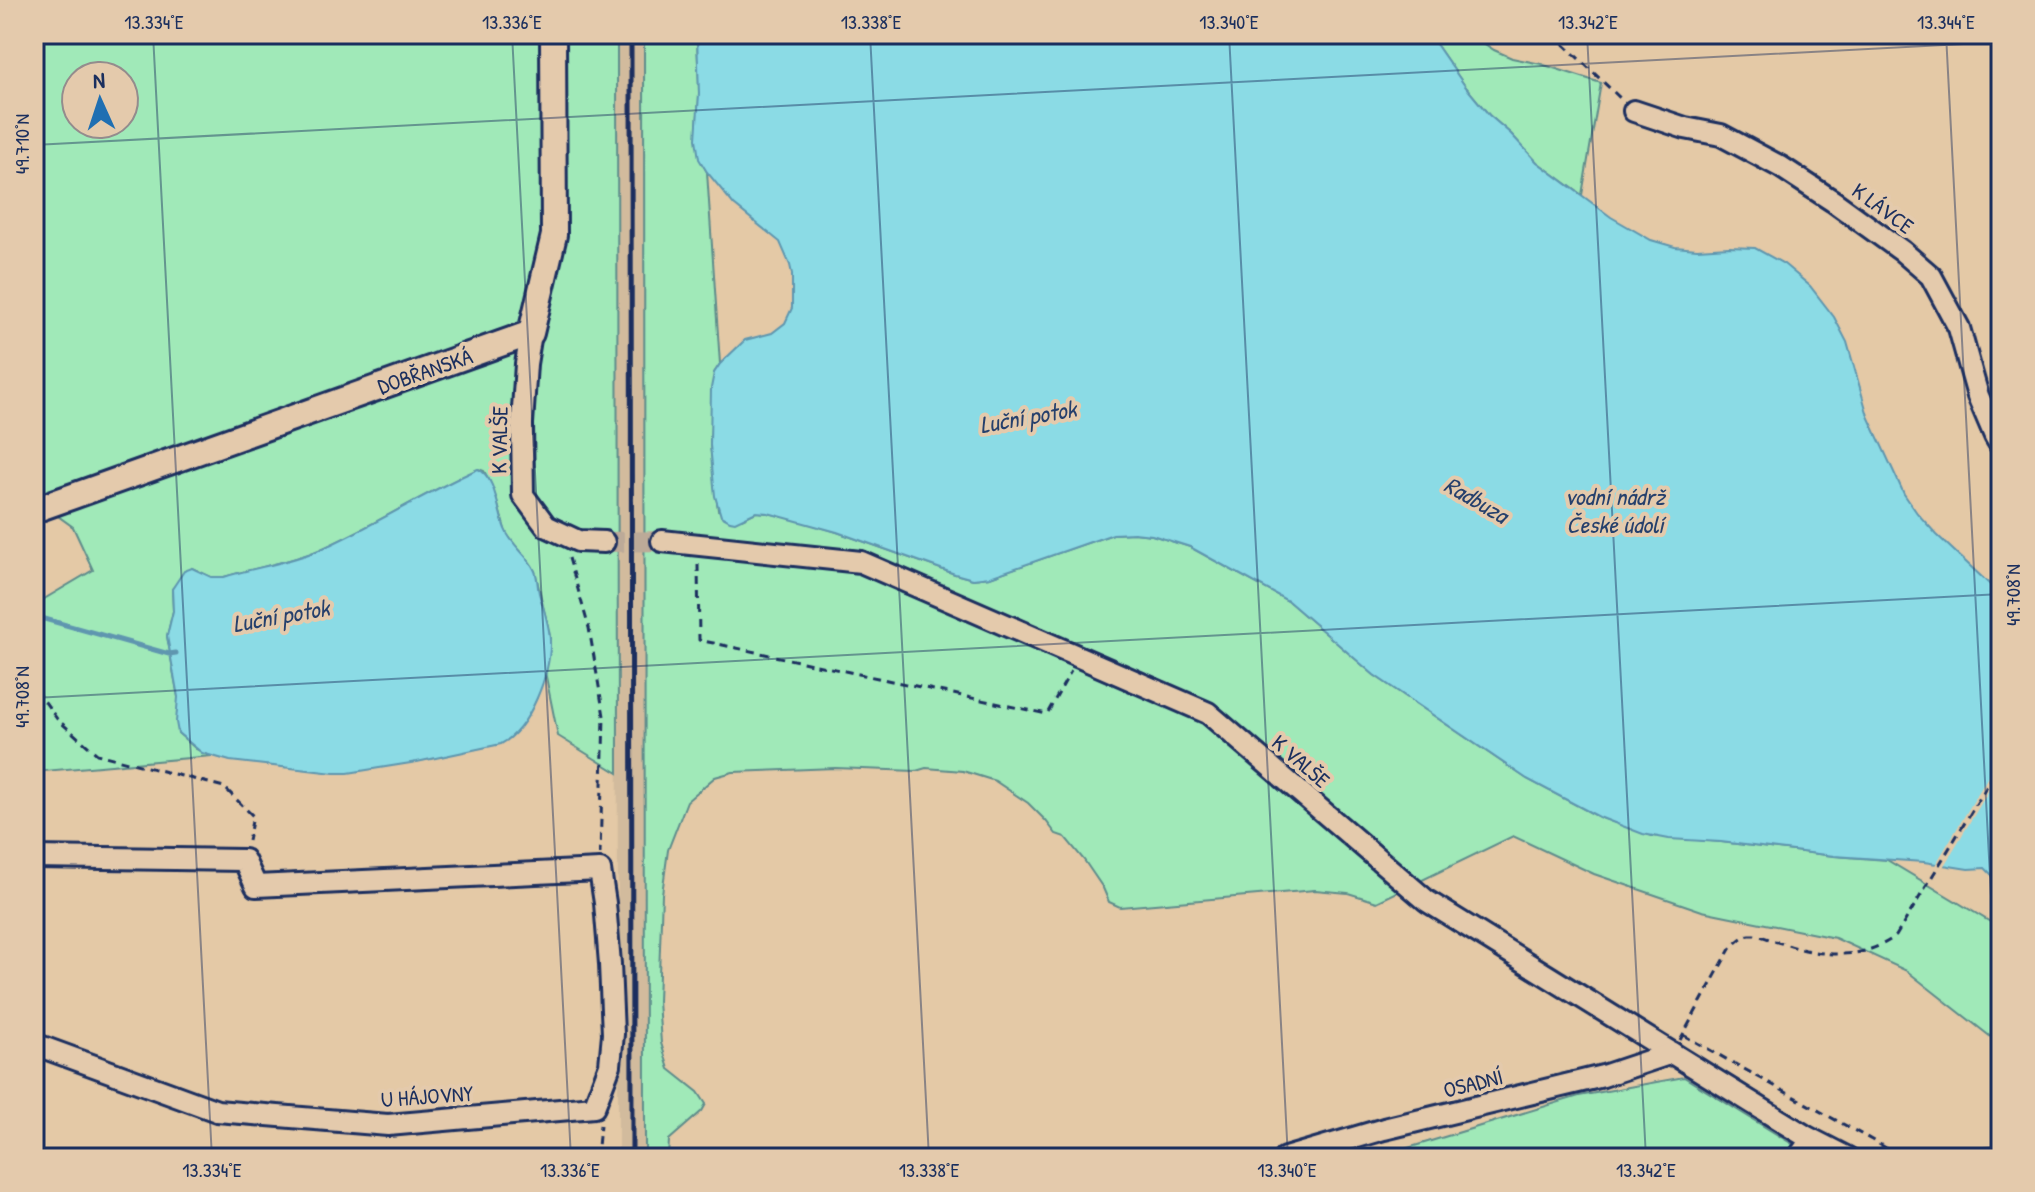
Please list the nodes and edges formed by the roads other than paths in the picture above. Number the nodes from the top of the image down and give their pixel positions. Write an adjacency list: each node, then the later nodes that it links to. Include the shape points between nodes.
1 (553, 34): 3 (street, via 554,235)
2 (1634, 111): 4 (street, K LÁVCE, via 1721,135 1748,149 1797,177 1931,276 1954,317 1978,396)
3 (531, 333): 5 (street, DOBŘANSKÁ); 7 (street, K VALŠE, via 522,424 523,495 546,526 578,541)
4 (2001, 446)
5 (34, 510)
6 (662, 541): 10 (street, K VALŠE, via 861,562 1208,713 1427,901)
7 (604, 542)
8 (34, 857): 9 (street, U HÁJOVNY, via 244,860 256,886 600,870 613,1034 610,1065 594,1107 388,1125 217,1111)
9 (34, 1044)
10 (1672, 1053): 11 (street, K VALŠE); 12 (street, OSADNÍ, via 1603,1076)
11 (1807, 1137): 13 (lane); 14 (street, K VALŠE)
12 (1285, 1158)
13 (1792, 1158)
14 (1848, 1158)

